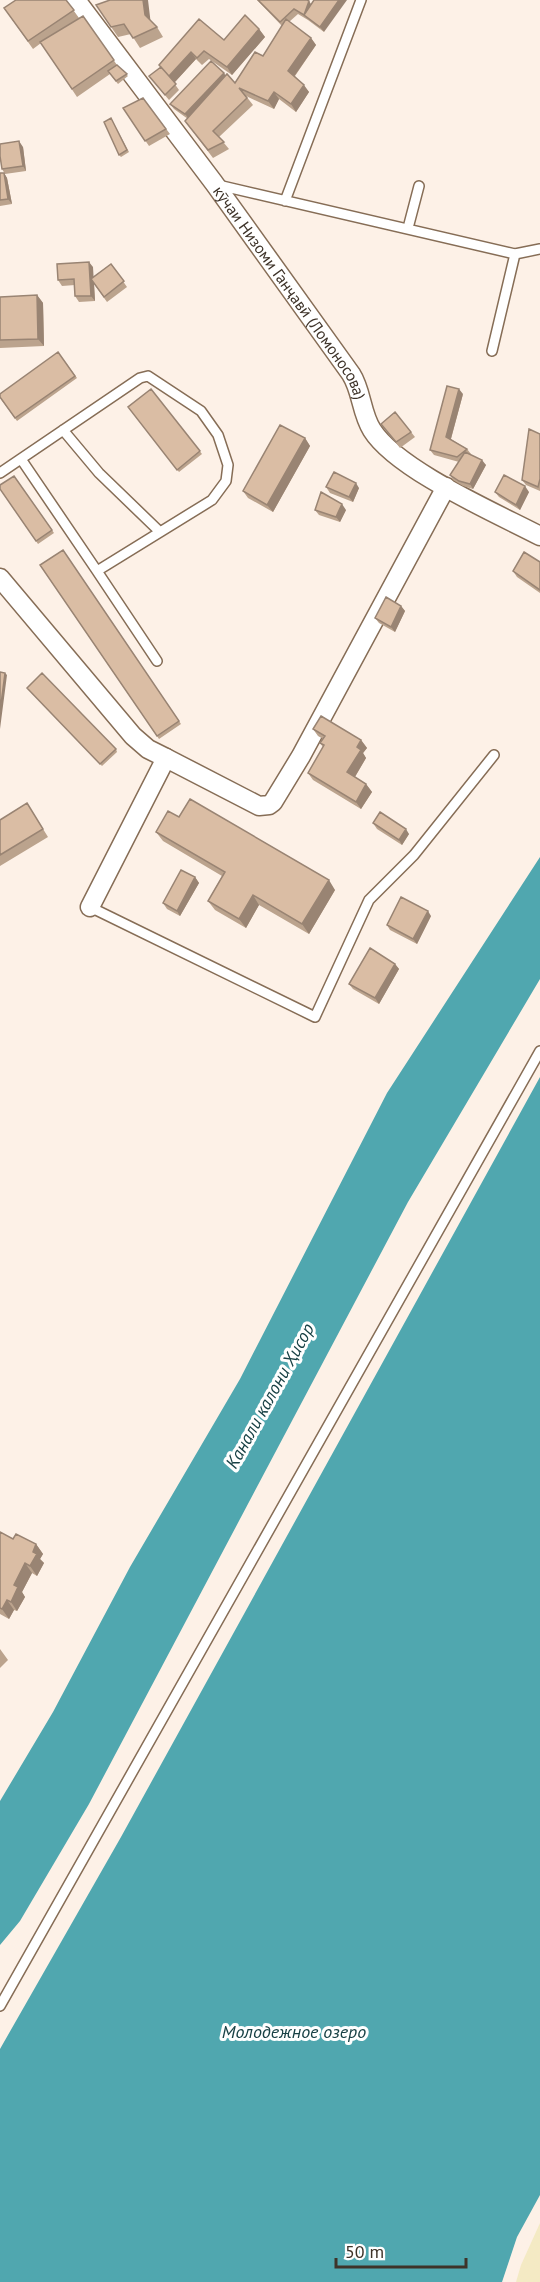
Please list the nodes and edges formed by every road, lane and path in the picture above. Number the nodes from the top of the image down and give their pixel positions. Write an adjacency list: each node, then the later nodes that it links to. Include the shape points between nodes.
1 (76, 0): 3 (street, кӯчаи Низоми Ганҷавӣ (Ломоносова))
2 (361, 0): 5 (lane)
3 (214, 183): 5 (lane); 13 (street, кӯчаи Низоми Ганҷавӣ (Ломоносова), via 351,374 373,432 385,447)
4 (419, 186): 6 (lane)
5 (285, 201): 6 (lane)
6 (408, 228): 8 (lane)
7 (540, 249): 8 (lane)
8 (515, 254): 9 (lane)
9 (492, 351)
10 (63, 430): 11 (lane); 14 (lane, via 99,473); 14 (lane, via 148,376 201,411 218,435 228,465 226,481 212,500)
11 (21, 459): 12 (lane); 16 (lane)
12 (0, 473)
13 (446, 487): 15 (street, кӯчаи Низоми Ганҷавӣ (Ломоносова)); 20 (street, via 273,802 259,806)
14 (159, 531): 16 (lane)
15 (540, 536)
16 (97, 571): 18 (lane)
17 (0, 578): 20 (street, via 133,736)
18 (157, 661)
19 (494, 755): 21 (lane, via 420,847 369,900 315,1017)
20 (166, 758): 21 (street)
21 (90, 907)
22 (540, 1051): 23 (lane)
23 (0, 2006)

